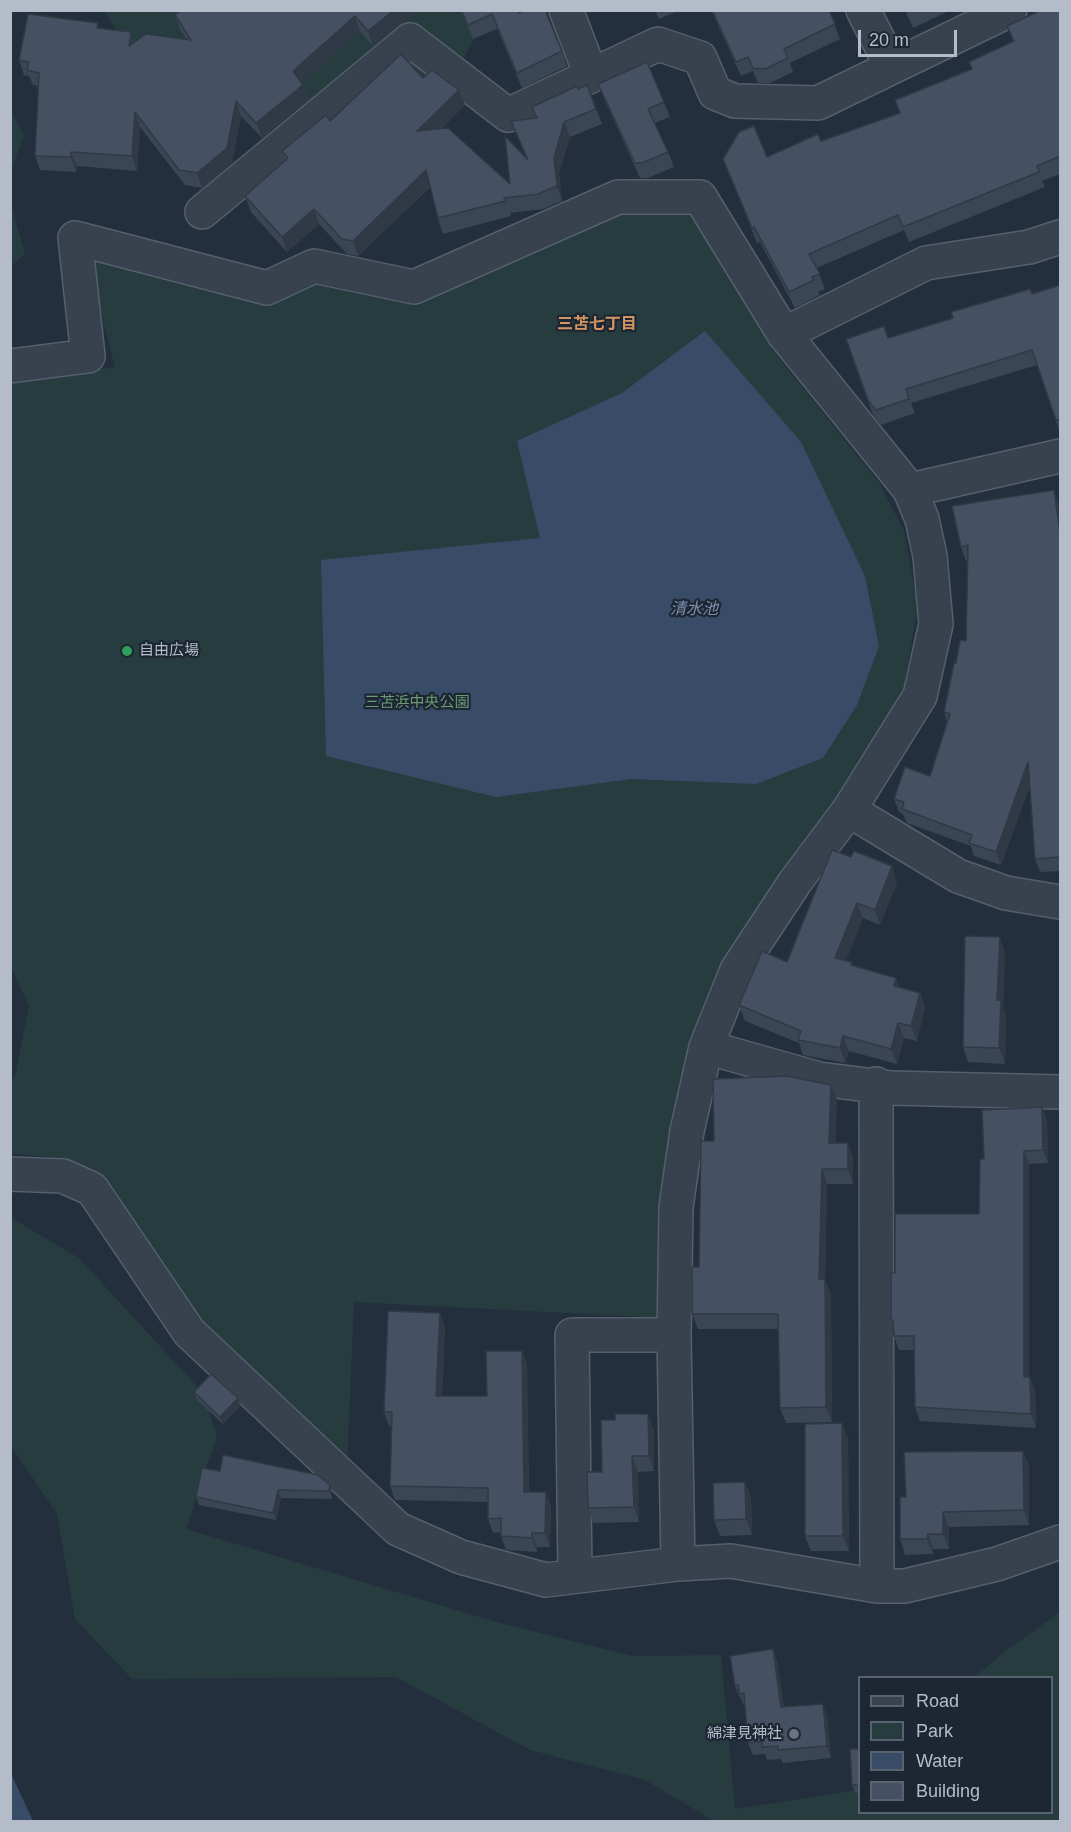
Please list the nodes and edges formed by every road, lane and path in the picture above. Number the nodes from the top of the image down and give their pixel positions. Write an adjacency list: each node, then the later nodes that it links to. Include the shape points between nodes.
1 (567, 10): 5 (street)
2 (863, 10): 4 (street)
3 (1010, 10): 4 (street)
4 (891, 65): 5 (street, via 818,103 735,101 715,93 700,58 658,44)
5 (591, 75): 6 (street, via 508,115 410,40)
6 (202, 212)
7 (1060, 237): 8 (street, via 1029,247 926,263)
8 (784, 334): 9 (street, via 700,197 618,198 414,287 314,266 267,288 75,238 88,356); 11 (street)
9 (10, 366)
10 (1060, 456): 11 (street)
11 (910, 489): 12 (street, via 930,556 936,624 920,696)
12 (849, 810): 13 (street, via 958,876 1006,893); 14 (street, via 737,970)
13 (1060, 902)
14 (706, 1047): 15 (street, via 819,1079); 18 (street, via 687,1131 676,1207)
15 (876, 1084): 16 (street, via 891,1088); 22 (street)
16 (1060, 1092)
17 (10, 1174): 21 (street, via 63,1176 92,1189 189,1332 398,1529 462,1557 546,1580)
18 (674, 1335): 20 (street); 21 (street, via 572,1335)
19 (1060, 1542): 22 (street, via 997,1564 905,1587)
20 (678, 1564): 21 (street); 22 (street, via 731,1561)
21 (575, 1576)
22 (877, 1586)

